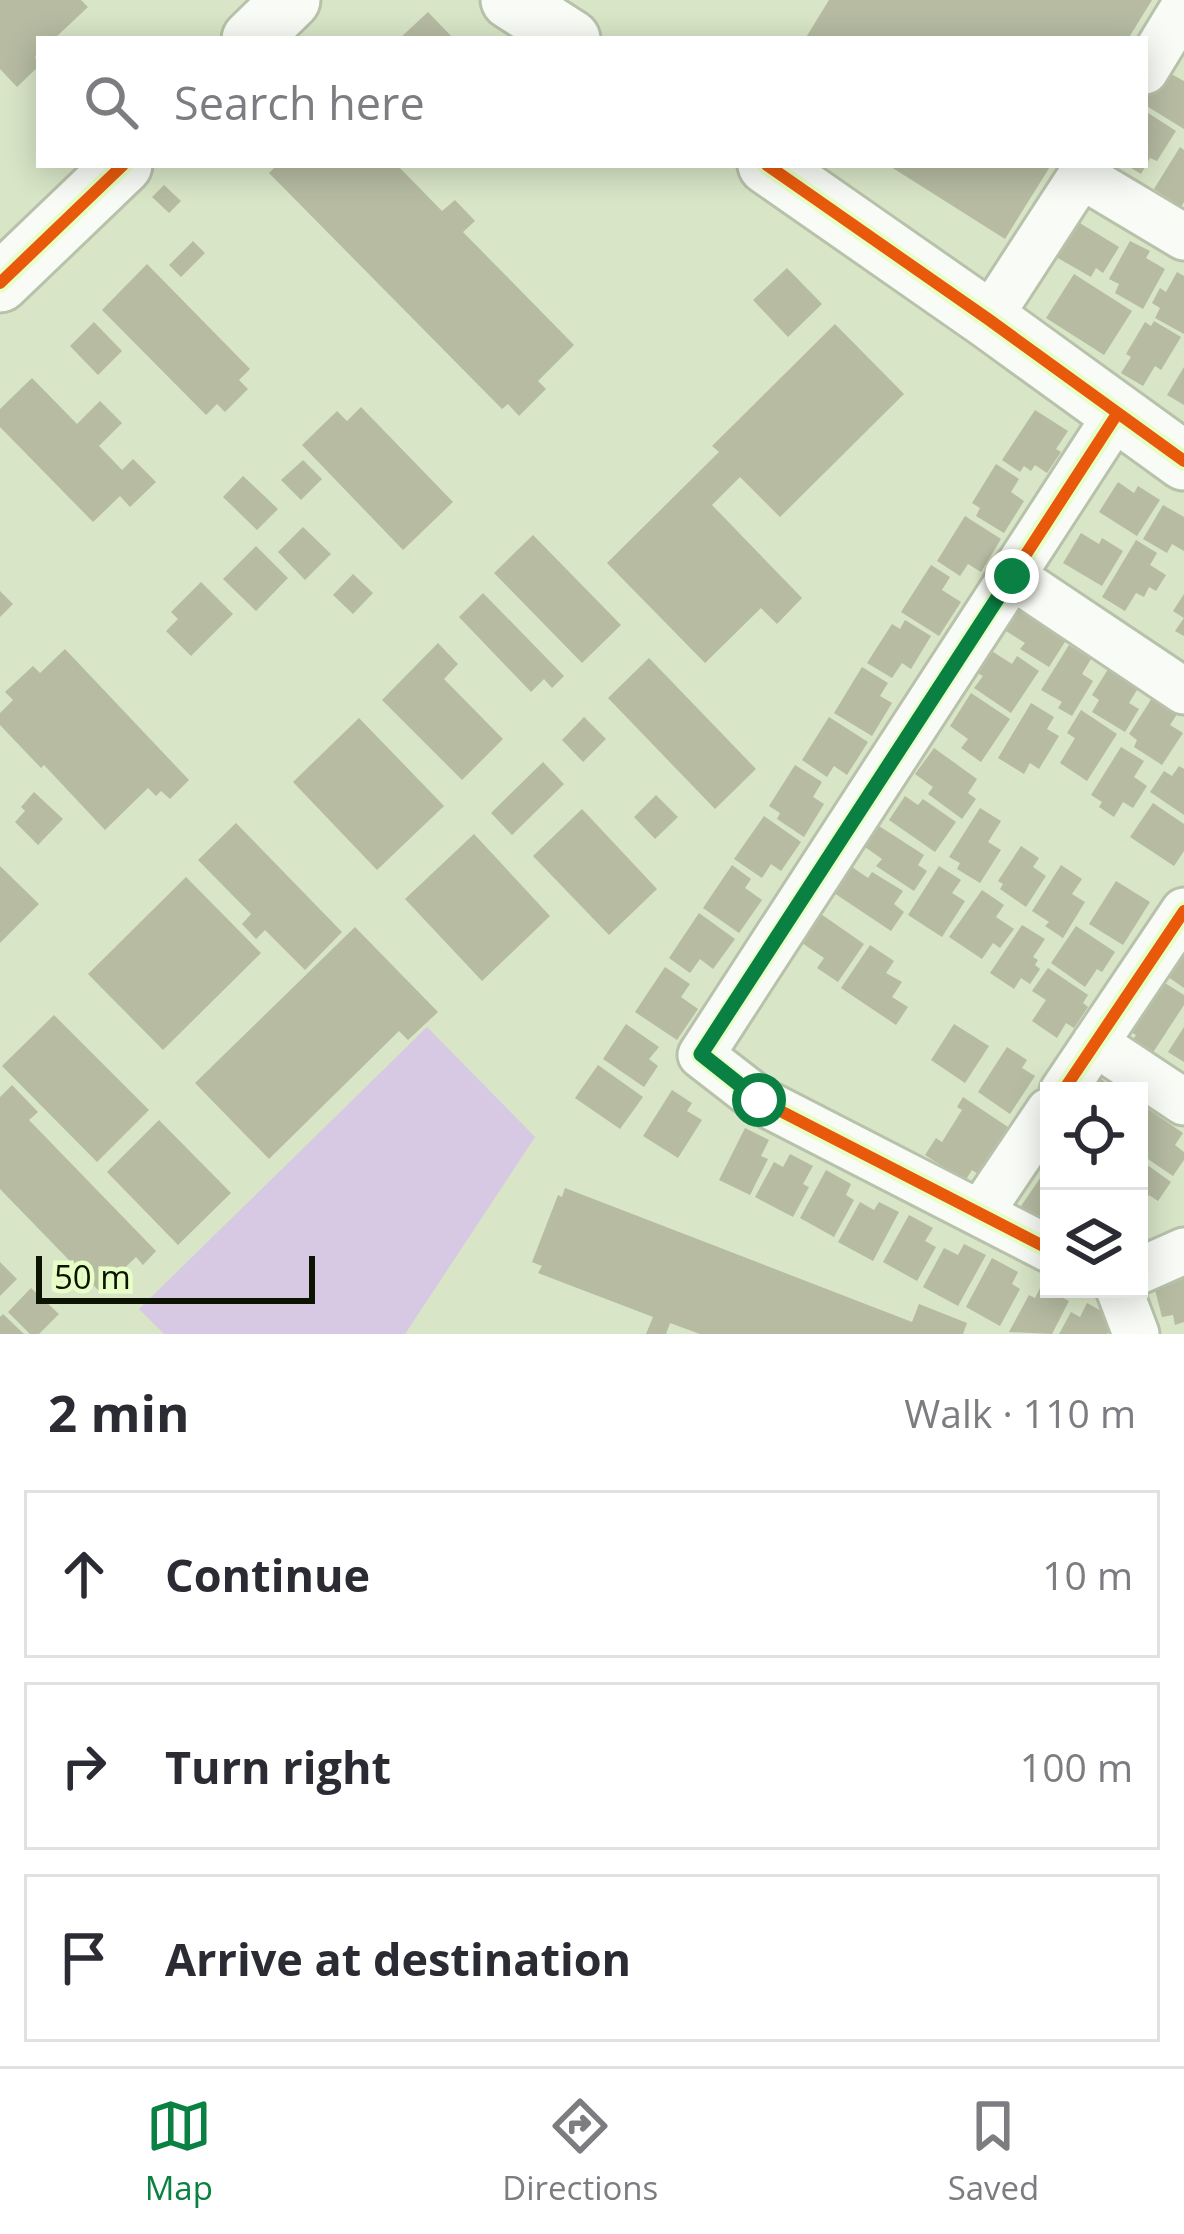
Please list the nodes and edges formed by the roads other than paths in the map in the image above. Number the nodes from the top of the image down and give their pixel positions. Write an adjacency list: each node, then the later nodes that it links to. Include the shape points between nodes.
1 (291, 0): 4 (street)
2 (510, 0): 5 (street)
3 (1180, 20): 6 (street)
4 (254, 36)
5 (566, 36)
6 (1148, 67)
7 (120, 168): 11 (street)
8 (771, 168): 12 (street)
9 (1085, 170): 10 (street); 12 (street)
10 (1184, 237)
11 (0, 284)
12 (988, 319): 13 (street)
13 (1117, 414): 14 (street); 15 (street)
14 (1184, 461)
15 (1012, 576): 16 (street); 22 (street, via 701,1054 759,1100)
16 (1184, 691)
17 (1184, 911): 18 (street)
18 (1096, 1043): 19 (street); 20 (street)
19 (1069, 1082)
20 (1184, 1102)
21 (1040, 1125): 22 (street)
22 (981, 1212): 23 (street)
23 (1040, 1244)
24 (1184, 1251): 25 (street)
25 (1148, 1266)
26 (1122, 1298): 27 (street)
27 (1136, 1334)

